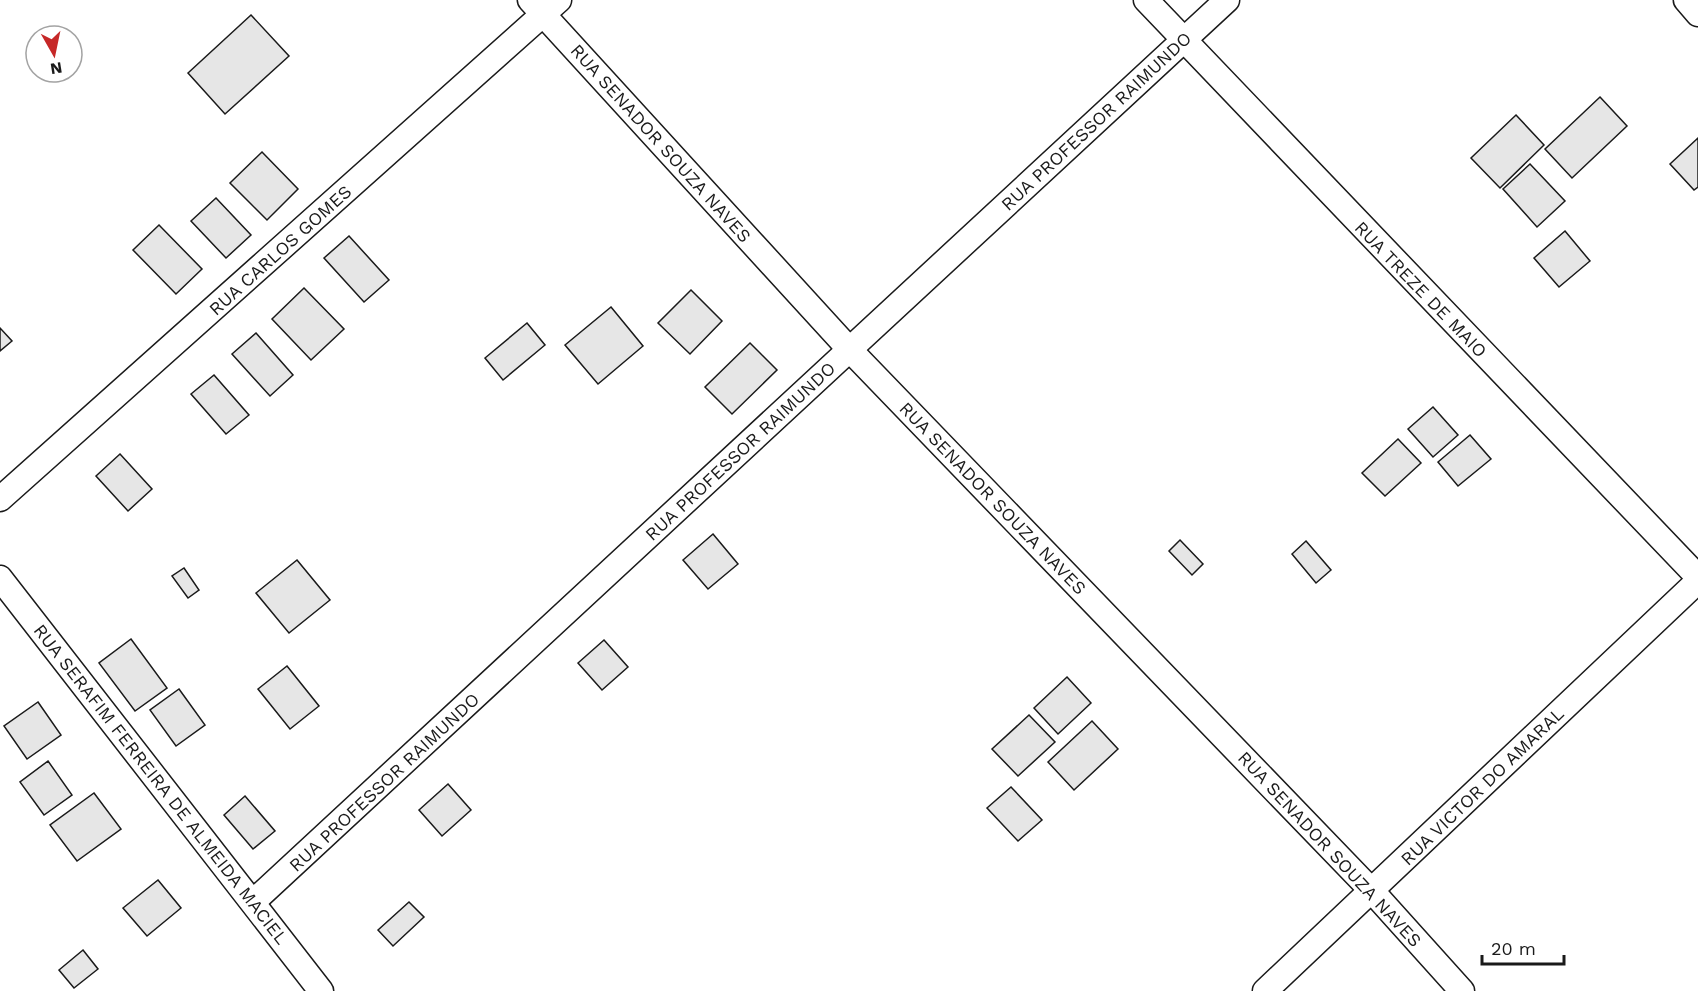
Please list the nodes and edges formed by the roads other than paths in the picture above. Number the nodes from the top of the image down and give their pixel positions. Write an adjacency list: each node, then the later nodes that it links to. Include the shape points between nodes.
1 (1146, 0): 6 (street, RUA TREZE DE MAIO)
2 (1227, 0): 6 (street, RUA PROFESSOR RAIMUNDO)
3 (1686, 0): 5 (street)
4 (544, 5): 7 (street, RUA SENADOR SOUZA NAVES); 8 (street, RUA CARLOS GOMES)
5 (1698, 14)
6 (1183, 40): 7 (street, RUA PROFESSOR RAIMUNDO); 10 (street, RUA TREZE DE MAIO)
7 (850, 350): 11 (street, RUA SENADOR SOUZA NAVES); 12 (street, RUA PROFESSOR RAIMUNDO)
8 (0, 499)
9 (0, 578): 12 (street, RUA SERAFIM FERREIRA DE ALMEIDA MACIEL)
10 (1698, 579): 11 (street, RUA VICTOR DO AMARAL)
11 (1371, 891): 14 (street, RUA VICTOR DO AMARAL); 15 (street, RUA SENADOR SOUZA NAVES)
12 (254, 903): 13 (street, RUA SERAFIM FERREIRA DE ALMEIDA MACIEL)
13 (321, 991)
14 (1265, 991)
15 (1462, 991)

